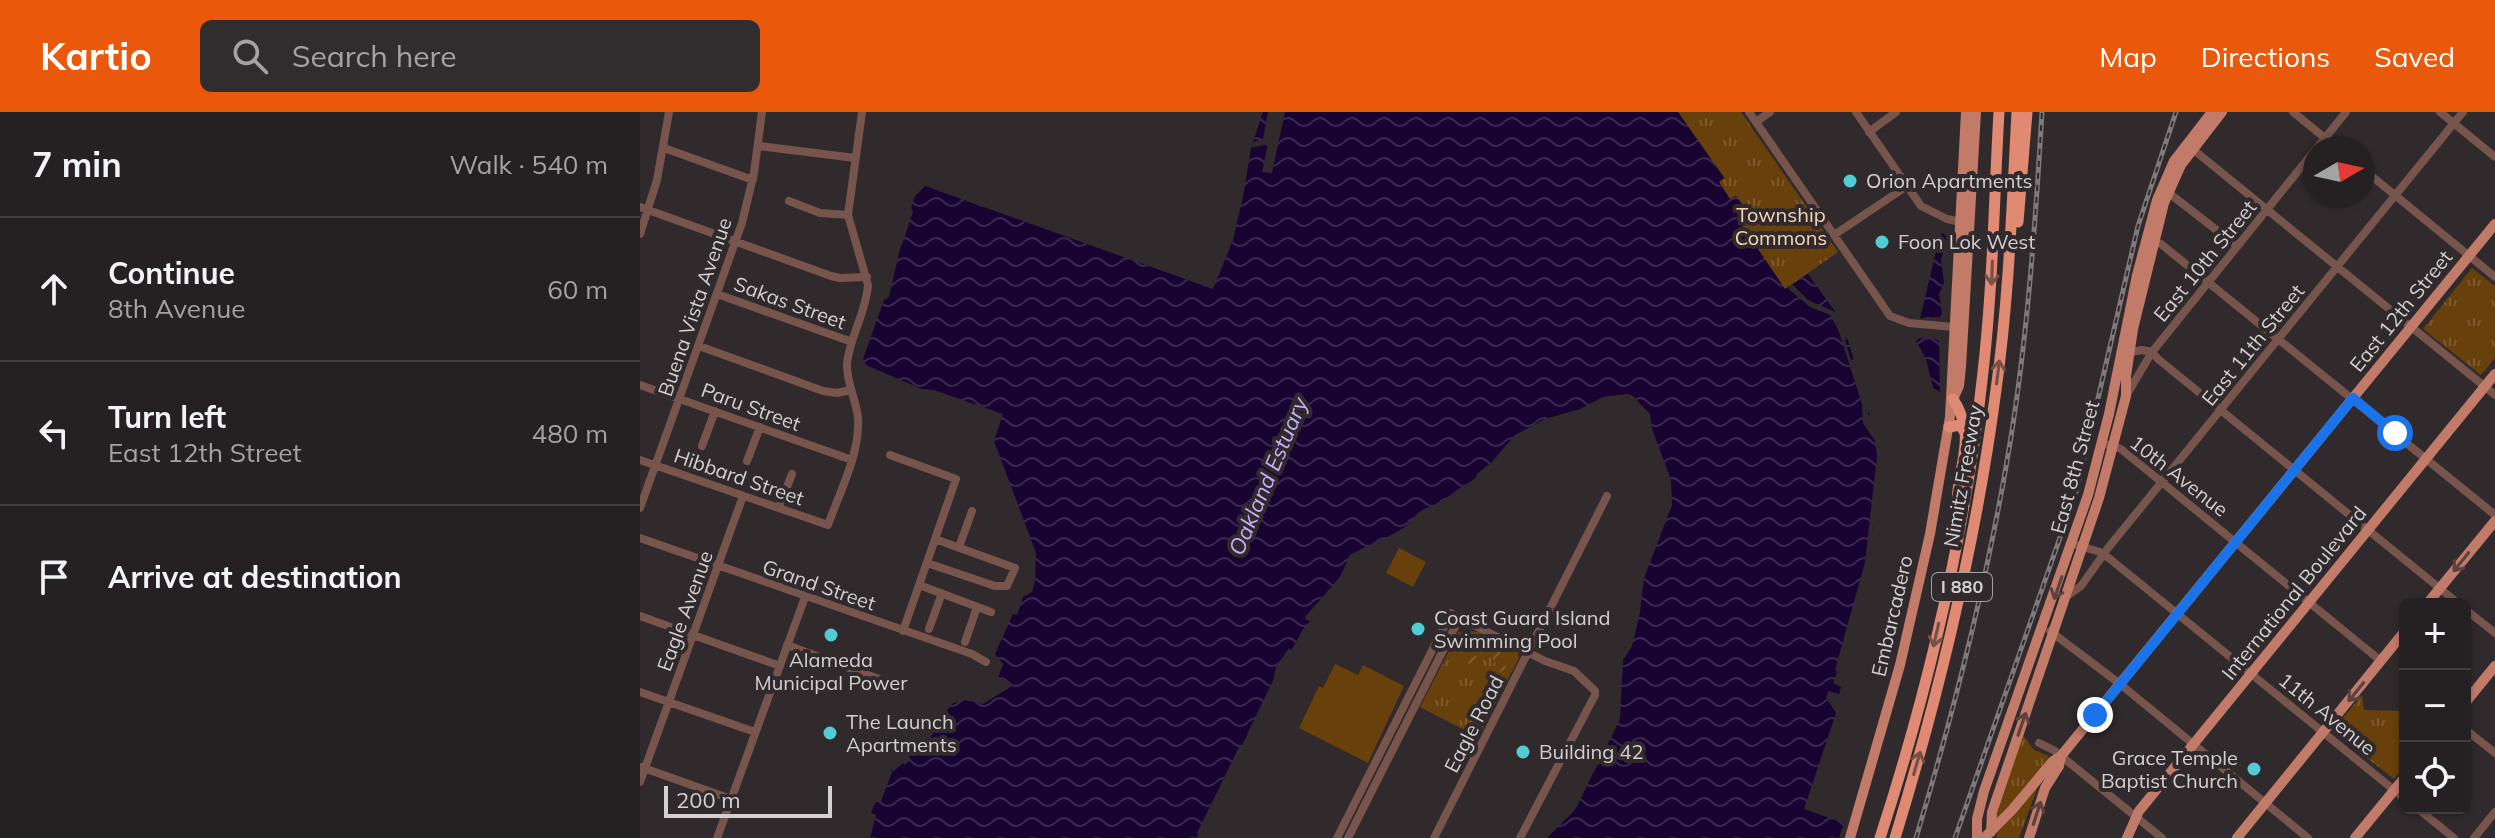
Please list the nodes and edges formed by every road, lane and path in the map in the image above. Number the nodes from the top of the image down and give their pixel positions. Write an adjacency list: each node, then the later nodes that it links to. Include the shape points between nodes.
1 (669, 112): 26 (street)
2 (762, 112): 24 (street, Buena Vista Avenue)
3 (862, 112): 28 (street)
4 (1749, 112): 19 (street)
5 (1770, 112): 19 (street)
6 (1856, 112): 21 (street)
7 (1896, 112): 21 (street)
8 (1966, 112): 39 (main road, Embarcadero)
9 (1976, 112): 39 (main road, Embarcadero)
10 (1999, 112): 92 (highway, Nimitz Freeway / I 880, one-way to 92, via 1988,325)
11 (2017, 112): 54 (highway, Nimitz Freeway / I 880)
12 (2027, 112): 54 (highway)
13 (2212, 112): 25 (main road, East 8th Street)
14 (2222, 112): 25 (main road, East 8th Street)
15 (2293, 112): 22 (street)
16 (2346, 112): 23 (street, East 10th Street)
17 (2440, 112): 20 (street)
18 (2463, 112): 20 (street, East 11th Street)
19 (1756, 122): 42 (street)
20 (2454, 123): 27 (street); 34 (street, East 11th Street)
21 (1869, 132): 32 (street)
22 (2323, 136)
23 (2327, 136)
24 (759, 146): 28 (street); 31 (street, Buena Vista Avenue)
25 (2189, 147): 33 (main road, East 8th Street); 37 (street)
26 (664, 148): 31 (street); 36 (street)
27 (2495, 157)
28 (855, 158): 38 (street)
29 (2303, 165): 37 (street, East 10th Street)
30 (2375, 179): 34 (street)
31 (753, 180): 44 (street, Buena Vista Avenue)
32 (1907, 186): 39 (street, via 1931,213); 42 (street)
33 (2164, 190): 43 (main road, East 8th Street); 45 (street)
34 (2395, 195): 46 (street); 47 (street, East 11th Street)
35 (789, 201): 38 (street, via 820,213)
36 (644, 209): 41 (street); 44 (street)
37 (2267, 210): 45 (street, East 10th Street); 47 (street)
38 (848, 215): 48 (street)
39 (1964, 222): 53 (main road, Embarcadero); 68 (main road, Embarcadero, via 1960,376)
40 (2495, 224): 46 (main road, East 12th Street)
41 (640, 234)
42 (1834, 235): 53 (street, via 1890,316)
43 (2150, 240): 50 (street); 59 (main road, East 8th Street)
44 (736, 242): 48 (street, via 840,278); 51 (street, Buena Vista Avenue)
45 (2237, 246): 50 (street, East 10th Street)
46 (2469, 255): 49 (street); 52 (main road, East 12th Street)
47 (2337, 267): 52 (street); 55 (street, East 11th Street)
48 (867, 277): 56 (street, via 867,297)
49 (2495, 277)
50 (2208, 282): 55 (street); 58 (street, East 10th Street)
51 (717, 294): 56 (street, Sakas Street); 57 (street, Buena Vista Avenue)
52 (2411, 326): 62 (street); 67 (main road, East 12th Street)
53 (1954, 327): 68 (main road, Embarcadero)
54 (2003, 330): 163 (highway, Nimitz Freeway / I 880, one-way to 54, via 1942,673 1968,556)
55 (2278, 339): 67 (street); 69 (street, East 11th Street)
56 (852, 342): 63 (street, via 847,369)
57 (699, 346): 63 (street, via 823,391); 66 (street, Buena Vista Avenue)
58 (2152, 352): 59 (street); 65 (street, East 10th Street); 69 (street)
59 (2124, 355): 65 (main road, East 8th Street); 74 (main road, East 8th Street)
60 (2495, 374): 62 (main road, International Boulevard)
61 (640, 385): 66 (street, Paru Street)
62 (2485, 386): 64 (street); 77 (main road, International Boulevard)
63 (851, 390): 79 (street, via 858,421)
64 (2495, 395)
65 (2126, 396): 74 (main road, East 8th Street)
66 (680, 398): 70 (street, Paru Street); 81 (street, Buena Vista Avenue)
67 (2353, 398): 77 (street); 82 (main road, East 12th Street)
68 (1953, 399): 72 (main road, Embarcadero); 73 (highway, via 1964,416)
69 (2221, 410): 82 (street); 84 (street, East 11th Street)
70 (715, 411): 71 (street, Paru Street); 75 (street)
71 (760, 427): 79 (street, Paru Street); 80 (street)
72 (1949, 427): 73 (highway, via 1960,425); 160 (main road, Embarcadero, via 1900,665)
73 (1966, 435): 92 (highway, via 1956,500)
74 (2108, 445): 84 (street, 10th Avenue); 96 (main road, East 8th Street)
75 (702, 446)
76 (890, 455): 94 (street, via 956,479)
77 (2426, 458): 90 (street); 91 (main road, International Boulevard)
78 (640, 460): 81 (street, Hibbard Street)
79 (852, 460): 87 (street, Hibbard Street, via 828,525)
80 (747, 461)
81 (656, 465): 85 (street, Hibbard Street); 88 (street, Buena Vista Avenue)
82 (2295, 470): 91 (street); 95 (main road, East 12th Street)
83 (792, 474): 87 (street)
84 (2162, 481): 95 (street, 10th Avenue); 98 (street, East 11th Street)
85 (743, 496): 87 (street, Hibbard Street); 100 (street, Eagle Avenue)
86 (1607, 496): 123 (street, Eagle Road)
87 (779, 507)
88 (640, 508)
89 (972, 511): 97 (street)
90 (2495, 518): 102 (main road, one-way to 102)
91 (2368, 530): 102 (street); 108 (main road, International Boulevard)
92 (1959, 531): 153 (highway, Nimitz Freeway / I 880, one-way to 153)
93 (640, 538): 100 (street, Grand Street)
94 (935, 539): 97 (street); 99 (street)
95 (2236, 541): 108 (street, 10th Avenue); 111 (main road, East 12th Street)
96 (2078, 546): 98 (street, 11th Avenue); 104 (main road, East 8th Street); 116 (main road, East 8th Street, one-way to 116)
97 (959, 547): 99 (street, via 1015,568 1010,581 1003,587)
98 (2104, 555): 104 (street, East 11th Street); 111 (street, 11th Avenue)
99 (927, 563): 101 (street)
100 (718, 566): 105 (street, Grand Street); 119 (street, Eagle Avenue)
101 (919, 585): 103 (street); 117 (street)
102 (2440, 588): 106 (main road); 107 (street)
103 (942, 593): 109 (street); 115 (street)
104 (2067, 596): 116 (main road, East 8th Street)
105 (805, 597): 117 (street, Grand Street); 122 (street)
106 (2432, 598)
107 (2452, 598)
108 (2310, 601): 124 (street, 10th Avenue); 128 (main road, International Boulevard)
109 (977, 607): 110 (street); 121 (street)
110 (991, 612)
111 (2178, 613): 128 (street, 11th Avenue); 130 (main road, East 12th Street)
112 (2471, 614): 118 (street)
113 (640, 616): 119 (street)
114 (1458, 621): 123 (street); 156 (street, via 1451,613); 157 (street)
115 (929, 629)
116 (2049, 630): 130 (street); 146 (main road, East 8th Street, one-way to 116); 164 (main road, East 8th Street, via 1984,791)
117 (903, 631): 125 (street, Grand Street)
118 (2495, 633)
119 (693, 635): 126 (street); 133 (street, Eagle Avenue)
120 (2399, 638): 124 (main road)
121 (965, 642)
122 (787, 645): 126 (street); 129 (street)
123 (1528, 652): 158 (street, Eagle Road); 159 (street, via 1574,671 1592,685 1595,695)
124 (2381, 661): 135 (main road, one-way to 135)
125 (986, 662)
126 (780, 666): 134 (street)
127 (2495, 666): 132 (main road)
128 (2252, 673): 135 (street, 11th Avenue); 138 (main road, International Boulevard)
129 (879, 679)
130 (2120, 684): 138 (street); 140 (main road, East 12th Street)
131 (640, 692): 133 (street)
132 (2471, 696)
133 (669, 702): 134 (street); 141 (street, Eagle Avenue)
134 (755, 732): 147 (street)
135 (2323, 732): 144 (street, 11th Avenue); 148 (main road)
136 (2471, 734): 139 (street)
137 (2039, 743): 140 (street)
138 (2193, 745): 148 (street); 152 (main road, International Boulevard)
139 (2495, 753)
140 (2061, 756): 149 (main road, East 12th Street); 152 (street); 165 (main road, East 12th Street, one-way to 140)
141 (642, 768): 142 (street, Eagle Avenue); 147 (street)
142 (640, 782)
143 (2399, 784): 144 (main road)
144 (2394, 790): 145 (street, 11th Avenue); 170 (main road)
145 (2399, 794)
146 (1997, 798): 149 (main road, via 2001,807); 154 (main road, East 8th Street)
147 (731, 799): 155 (street)
148 (2265, 803): 168 (main road); 169 (street)
149 (2012, 810): 154 (main road, East 12th Street)
150 (2495, 812): 172 (street)
151 (2424, 814): 171 (street)
152 (2136, 817): 166 (main road, International Boulevard); 167 (street)
153 (1886, 818): 161 (highway); 162 (highway, Nimitz Freeway / I 880)
154 (1989, 836)
155 (717, 838)
156 (1337, 838)
157 (1348, 838)
158 (1434, 838)
159 (1520, 838)
160 (1850, 838)
161 (1872, 838)
162 (1880, 838)
163 (1895, 838)
164 (1977, 838)
165 (2029, 838)
166 (2127, 838)
167 (2162, 838)
168 (2237, 838)
169 (2308, 838)
170 (2355, 838)
171 (2454, 838)
172 (2474, 838)

